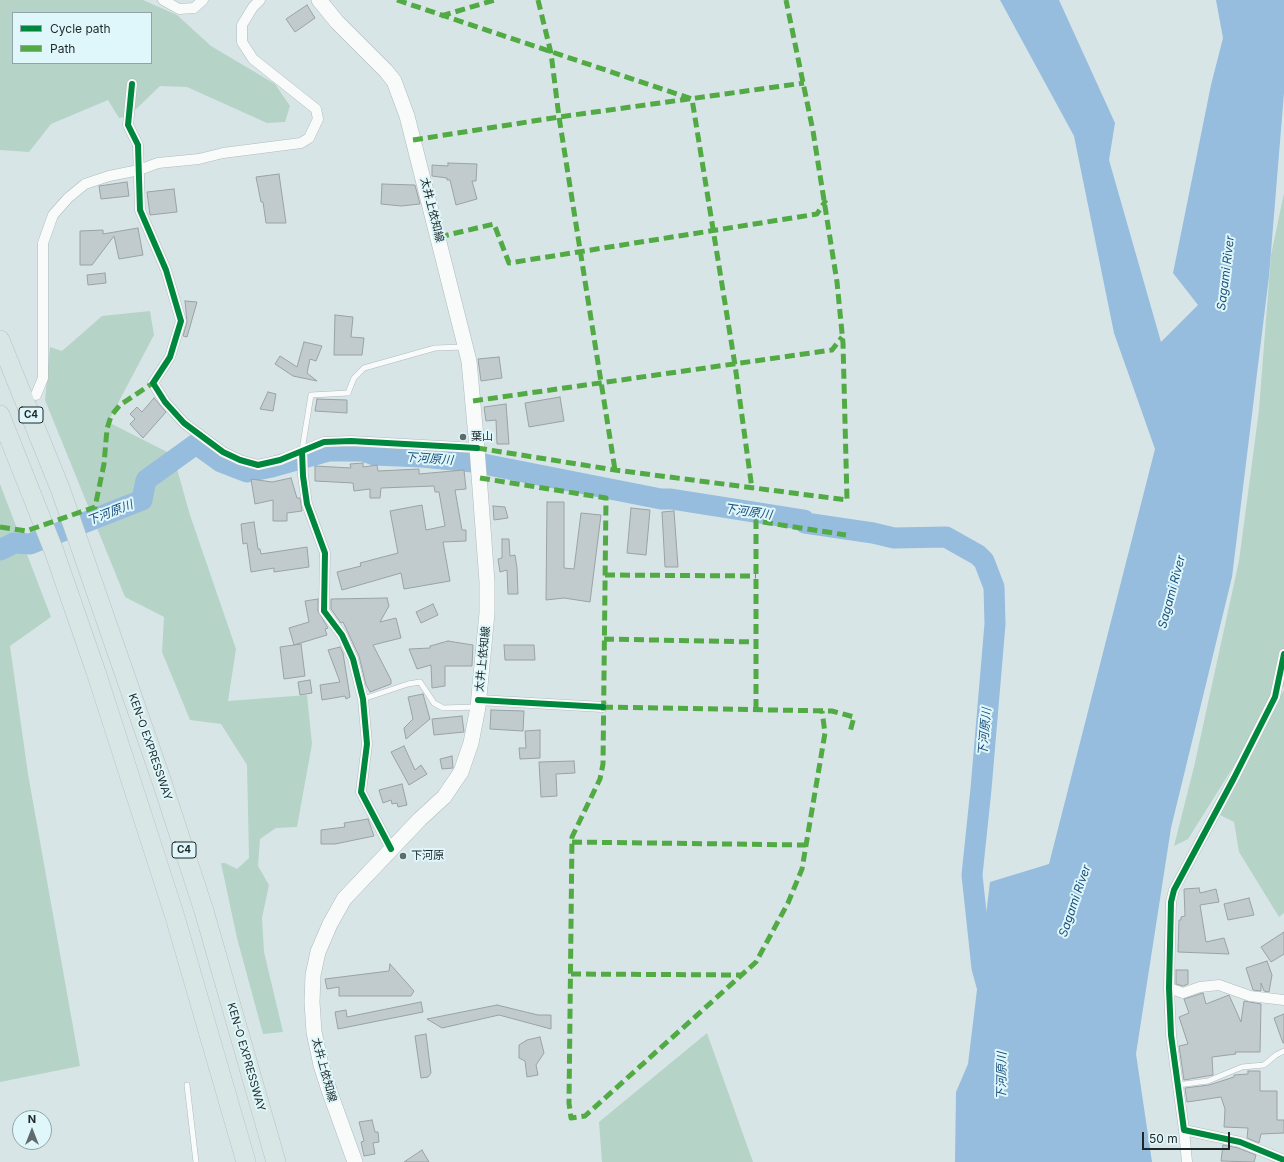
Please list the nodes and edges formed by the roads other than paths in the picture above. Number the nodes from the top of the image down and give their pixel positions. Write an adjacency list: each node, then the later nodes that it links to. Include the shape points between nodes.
1 (163, 0): 2 (street, via 179,9 194,8)
2 (203, 0)
3 (260, 0): 6 (street, via 252,7 242,25 242,42 253,59 316,109 318,119 309,138 301,143 158,163)
4 (320, 0): 8 (main road, 太井上依知線, via 337,22 386,71 394,81 402,100 426,184)
5 (132, 84): 6 (street, via 128,125 138,145)
6 (139, 170): 9 (street, via 85,184 68,198 53,216 43,243 43,378); 12 (street, via 140,210 166,270 181,321 170,357 153,383 165,402 184,423 217,448 240,460 258,465)
7 (0, 340): 27 (highway, KEN-O EXPRESSWAY / C4, via 61,491 160,774 199,896)
8 (466, 347): 11 (main road, 太井上依知線); 12 (lane, via 435,348 364,368 354,378 348,393 311,395)
9 (36, 395)
10 (0, 415): 26 (highway, C4, via 54,551 96,672 175,917)
11 (478, 449): 12 (street, via 351,441 324,442); 15 (main road, 太井上依知線, via 487,582 487,612)
12 (302, 452): 14 (street, via 307,504 325,553 324,611 342,635 353,659)
13 (1284, 654): 18 (street, via 1275,697 1174,890 1171,902)
14 (363, 699): 15 (lane, via 420,682 434,702 443,708); 17 (street, via 367,744 361,792)
15 (478, 704): 16 (street); 17 (main road, 太井上依知線, via 471,743 461,772 444,797)
16 (603, 707)
17 (391, 849): 28 (main road, 太井上依知線, via 344,899 318,952 313,975 314,1032 321,1065)
18 (1169, 988): 19 (street, via 1183,993 1200,987 1218,985 1250,996); 22 (street)
19 (1284, 1000)
20 (1284, 1051): 22 (lane, via 1264,1065 1242,1067 1208,1080)
21 (187, 1085): 25 (lane)
22 (1177, 1085): 23 (street)
23 (1184, 1130): 24 (street, via 1240,1142); 29 (street)
24 (1284, 1160)
25 (196, 1162)
26 (246, 1162)
27 (276, 1162)
28 (355, 1162)
29 (1187, 1162)

